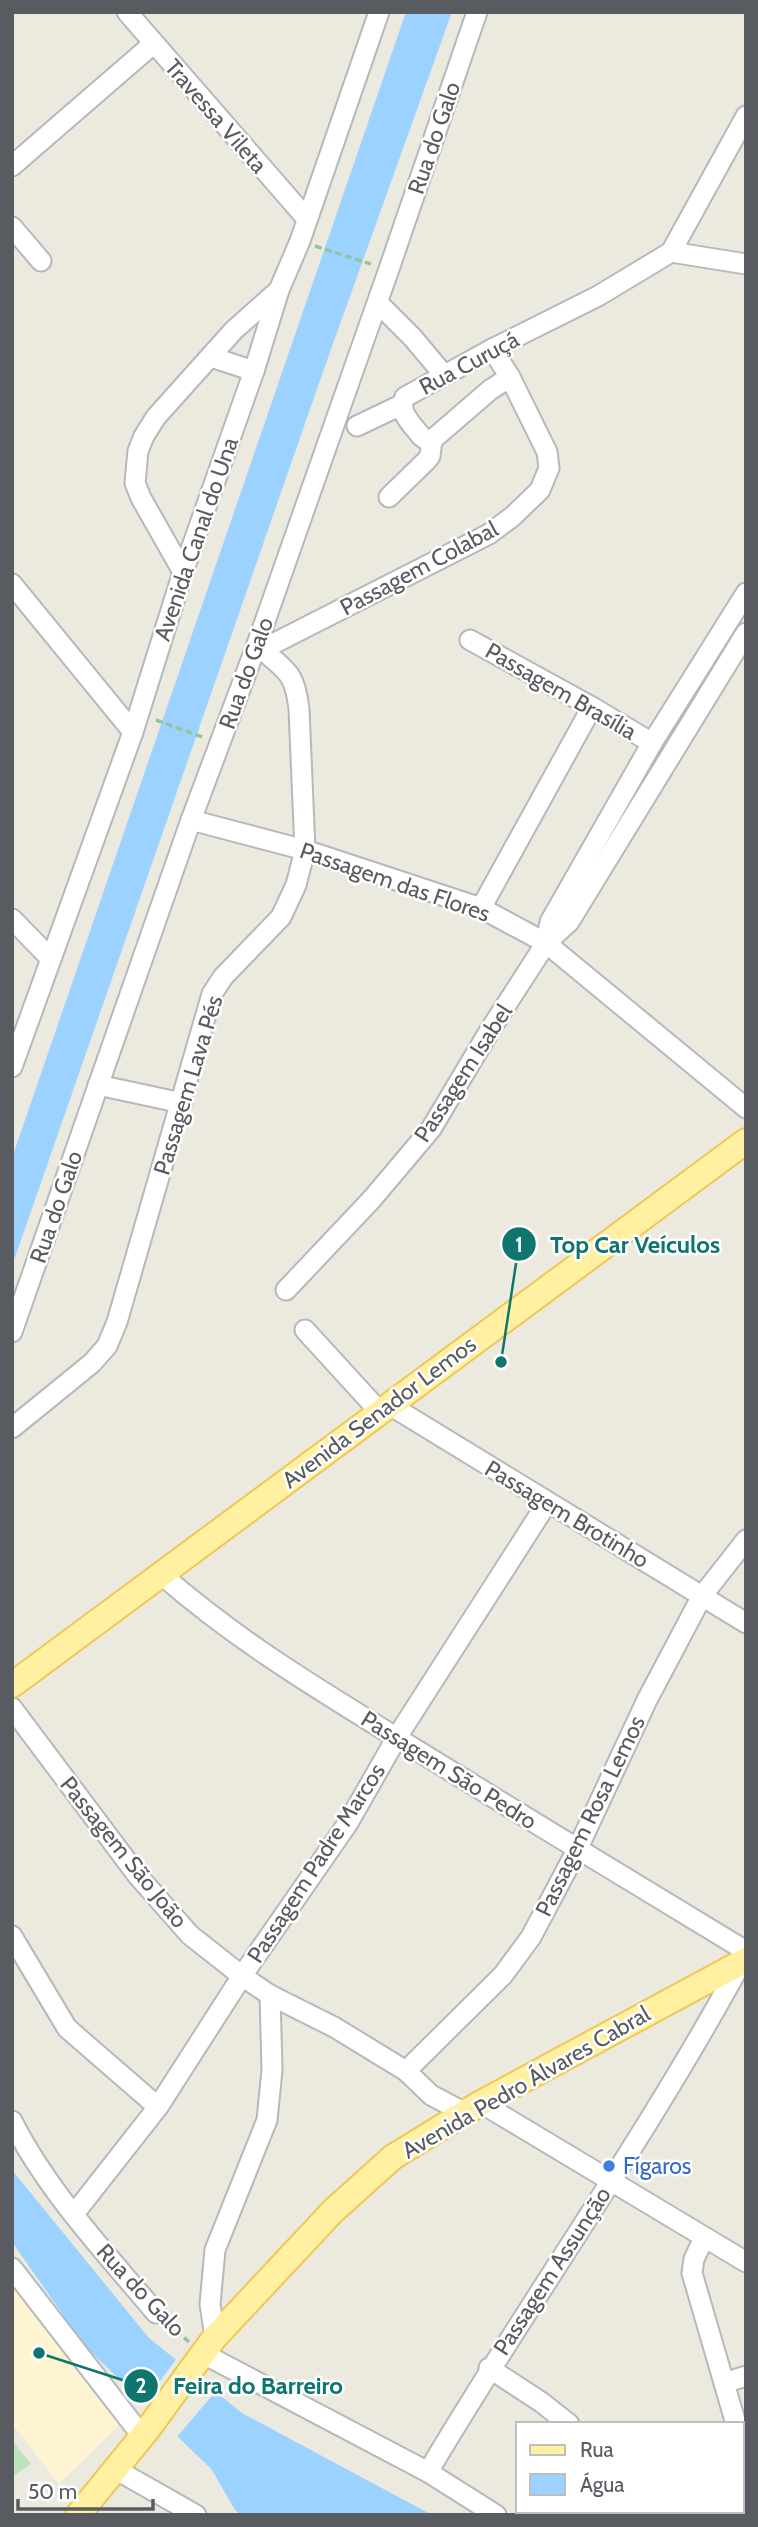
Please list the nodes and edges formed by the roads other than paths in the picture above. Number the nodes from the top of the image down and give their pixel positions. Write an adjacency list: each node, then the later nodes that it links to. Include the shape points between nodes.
1 (127, 12): 4 (street, Travessa Vileta)
2 (379, 12): 7 (street, Avenida Canal do Una)
3 (477, 12): 13 (street, Rua do Galo)
4 (153, 44): 6 (street); 7 (street, Travessa Vileta)
5 (746, 116): 9 (street)
6 (12, 166)
7 (307, 219): 12 (street, Avenida Canal do Una)
8 (12, 227): 10 (street)
9 (671, 252): 11 (street); 14 (street, Rua Curuçá, via 598,296)
10 (41, 261)
11 (746, 264)
12 (279, 290): 15 (street); 16 (street, Avenida Canal do Una)
13 (378, 303): 17 (street); 28 (street, Rua do Galo)
14 (492, 349): 17 (street, Rua Curuçá); 18 (street, Passagem Colabal)
15 (211, 357): 16 (street); 23 (street, via 156,416 144,436 135,468 141,498)
16 (254, 371): 23 (street, Avenida Canal do Una)
17 (444, 375): 19 (street, Rua Curuçá, via 405,397)
18 (510, 377): 21 (street, Rua Curuçá); 28 (street, Passagem Colabal, via 547,452 549,468 540,490 489,534)
19 (401, 405): 20 (street); 21 (street, Rua Curuçá, via 421,436)
20 (357, 426)
21 (432, 440): 22 (street, via 426,461)
22 (389, 497)
23 (183, 572): 30 (street, Avenida Canal do Una)
24 (12, 584): 30 (street)
25 (746, 593): 31 (street, Passagem Isabel)
26 (746, 634): 36 (street, Passagem Isabel, via 569,922)
27 (470, 640): 29 (street, Passagem Brasília)
28 (260, 647): 32 (street, Rua do Galo); 33 (street, Passagem Lava Pés, via 286,670 296,686)
29 (592, 707): 31 (street, Passagem Brasília); 34 (street)
30 (136, 723): 37 (street, Avenida Canal do Una)
31 (652, 743): 36 (street, Passagem Isabel, via 550,922)
32 (191, 820): 33 (street, Passagem das Flores); 39 (street, Rua do Galo)
33 (305, 850): 34 (street, Passagem das Flores); 40 (street, Passagem Lava Pés, via 296,885 281,916 223,976 212,994)
34 (481, 908): 36 (street, Passagem das Flores)
35 (12, 919): 37 (street)
36 (546, 943): 41 (street, Passagem das Flores); 43 (street, Passagem Isabel, via 431,1129 373,1199)
37 (51, 959): 38 (street, Avenida Canal do Una)
38 (12, 1067)
39 (98, 1085): 40 (street); 45 (street, Rua do Galo)
40 (182, 1103): 47 (street, Passagem Lava Pés, via 107,1346 76,1378)
41 (746, 1108)
42 (746, 1141): 46 (main road, Avenida Senador Lemos)
43 (286, 1290)
44 (304, 1331): 46 (street, Passagem Brotinho)
45 (12, 1332)
46 (384, 1407): 48 (street, Passagem Brotinho); 50 (main road, Avenida Senador Lemos)
47 (12, 1428)
48 (547, 1503): 51 (street, Passagem Brotinho); 55 (street, Passagem Padre Marcos)
49 (746, 1540): 51 (street, Passagem Rosa Lemos)
50 (162, 1575): 53 (main road, Avenida Senador Lemos); 55 (street, Passagem São Pedro, via 274,1662)
51 (702, 1596): 52 (street, Passagem Brotinho); 56 (street, Passagem Rosa Lemos, via 647,1700)
52 (746, 1623)
53 (12, 1685)
54 (12, 1708): 59 (street, Passagem São João, via 138,1876 190,1935)
55 (397, 1737): 56 (street, Passagem São Pedro); 59 (street, Passagem Padre Marcos, via 348,1823)
56 (578, 1850): 58 (street, Passagem São Pedro); 61 (street, Passagem Rosa Lemos, via 520,1954)
57 (12, 1936): 62 (street, via 67,2028)
58 (744, 1958): 63 (main road, Avenida Pedro Álvares Cabral); 65 (street, Passagem Assunção)
59 (242, 1976): 60 (street, Passagem São João); 62 (street, Passagem Padre Marcos)
60 (270, 1995): 61 (street, Passagem São João); 71 (street, via 272,2070 267,2120 215,2250)
61 (406, 2071): 63 (street, Passagem São João, via 431,2095)
62 (158, 2107): 66 (street, Passagem Padre Marcos)
63 (473, 2108): 65 (street, Passagem São João); 71 (main road, Avenida Pedro Álvares Cabral, via 393,2157 333,2211)
64 (12, 2121): 66 (street, Rua do Galo)
65 (611, 2182): 67 (street, Passagem São João); 72 (street, Passagem Assunção)
66 (74, 2214): 70 (street, Rua do Galo)
67 (704, 2238): 68 (street, Passagem São João); 74 (street, via 692,2273)
68 (746, 2262)
69 (12, 2268): 77 (street)
70 (156, 2313)
71 (205, 2350): 77 (main road, Avenida Pedro Álvares Cabral); 79 (street, Rua do Galo)
72 (489, 2368): 75 (street); 79 (street, Passagem Assunção)
73 (746, 2376): 74 (street)
74 (724, 2383): 76 (street)
75 (566, 2422)
76 (735, 2422)
77 (145, 2432): 78 (main road, Avenida Pedro Álvares Cabral)
78 (115, 2469): 80 (main road, Avenida Pedro Álvares Cabral); 81 (street)
79 (428, 2472): 82 (street, Rua do Galo)
80 (78, 2515)
81 (196, 2515)
82 (496, 2515)

